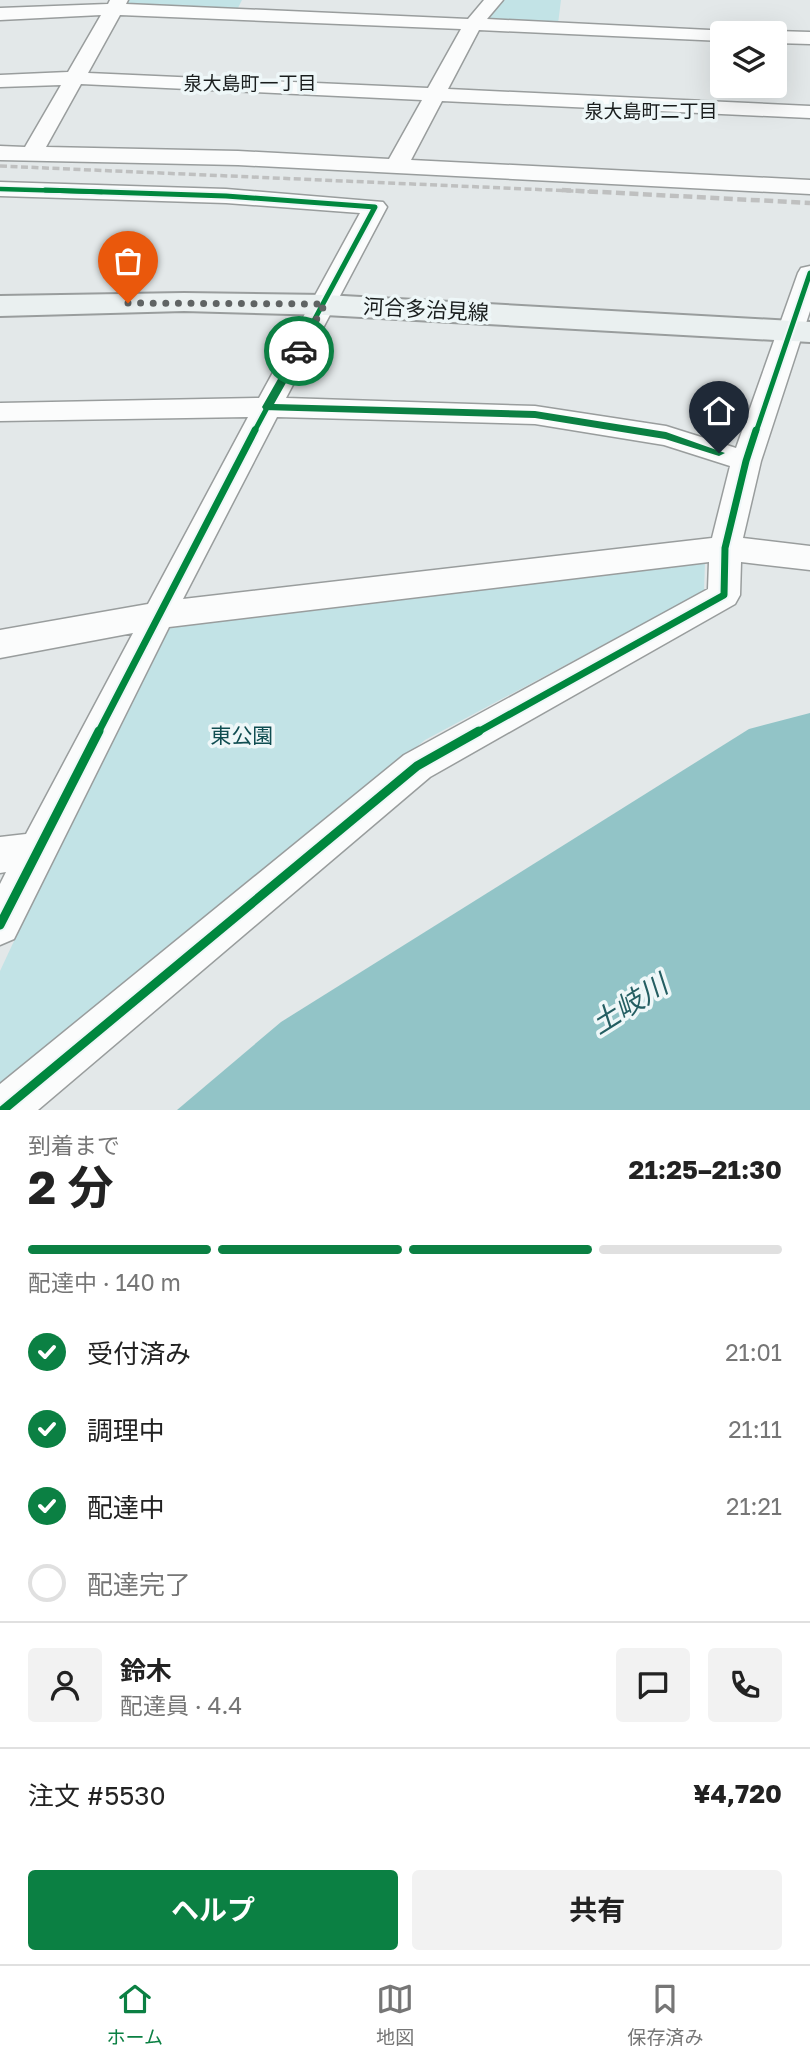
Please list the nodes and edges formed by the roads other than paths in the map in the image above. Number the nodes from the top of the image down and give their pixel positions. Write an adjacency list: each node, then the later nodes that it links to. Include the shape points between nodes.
1 (494, 0): 5 (street)
2 (116, 4): 3 (street); 4 (street); 9 (street)
3 (245, 7): 5 (street)
4 (0, 14)
5 (473, 24): 6 (street); 11 (street)
6 (710, 34)
7 (787, 37): 8 (street)
8 (810, 38)
9 (75, 78): 10 (street); 11 (street); 13 (street)
10 (0, 82)
11 (434, 94): 12 (street); 15 (street)
12 (810, 112)
13 (33, 152): 14 (street); 15 (street)
14 (0, 153)
15 (396, 167): 16 (street)
16 (810, 187)
17 (0, 189): 19 (street, via 226,196 375,207)
18 (810, 273): 21 (street)
19 (325, 304): 20 (main road, 河合多治見線); 21 (main road, 河合多治見線); 22 (street)
20 (0, 306)
21 (800, 332): 24 (street)
22 (267, 407): 23 (street); 24 (street, via 535,415 666,436); 27 (street)
23 (0, 412)
24 (746, 461): 25 (street)
25 (725, 548): 26 (street); 27 (street); 31 (street, via 724,595 417,766)
26 (810, 558)
27 (158, 615): 28 (street); 29 (street)
28 (0, 644)
29 (19, 853): 30 (street)
30 (0, 925)
31 (3, 1110)

